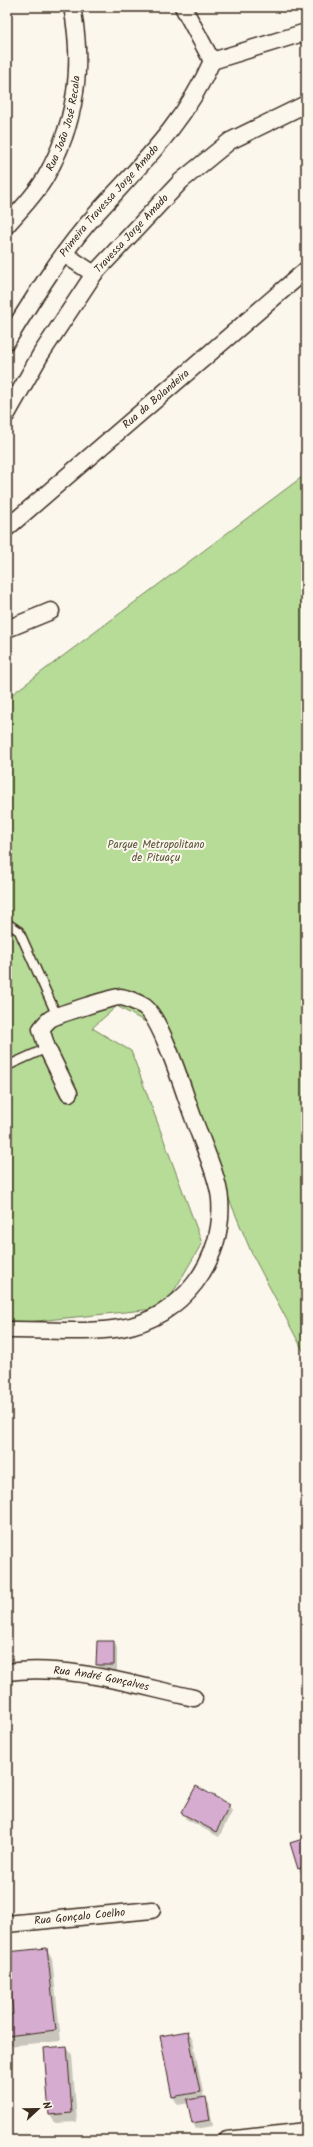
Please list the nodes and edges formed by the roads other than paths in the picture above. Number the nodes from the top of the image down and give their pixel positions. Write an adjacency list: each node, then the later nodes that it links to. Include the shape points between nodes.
1 (72, 7): 6 (street, Rua João José Recala, via 78,35 78,76 72,113 61,146 44,178)
2 (183, 7): 4 (street)
3 (306, 32): 4 (street)
4 (212, 61): 7 (street, Primeira Travessa Jorge Amado, via 201,87 177,122)
5 (306, 104): 9 (street, Travessa Jorge Amado, via 230,141 203,161 176,186)
6 (7, 225)
7 (64, 254): 9 (street); 10 (street, Primeira Travessa Jorge Amado, via 49,273)
8 (306, 270): 12 (street, Rua da Bolandeira)
9 (94, 274): 11 (street, Travessa Jorge Amado, via 41,354)
10 (7, 341)
11 (7, 414)
12 (7, 528)
13 (51, 611): 14 (street)
14 (7, 629)
15 (7, 923): 16 (lane, via 19,931)
16 (57, 1016): 17 (street, via 51,1018 41,1029); 20 (street, via 120,997 145,1007 161,1031 209,1162 220,1198 217,1235 209,1262 192,1289 158,1315 140,1324 80,1330)
17 (47, 1048): 18 (lane); 19 (street)
18 (7, 1066)
19 (69, 1093)
20 (7, 1330)
21 (7, 1672): 22 (street, Rua André Gonçalves, via 44,1670 85,1674)
22 (194, 1698)
23 (152, 1910): 24 (street, Rua Gonçalo Coelho)
24 (7, 1924)
25 (306, 2131): 26 (street)
26 (227, 2140)

